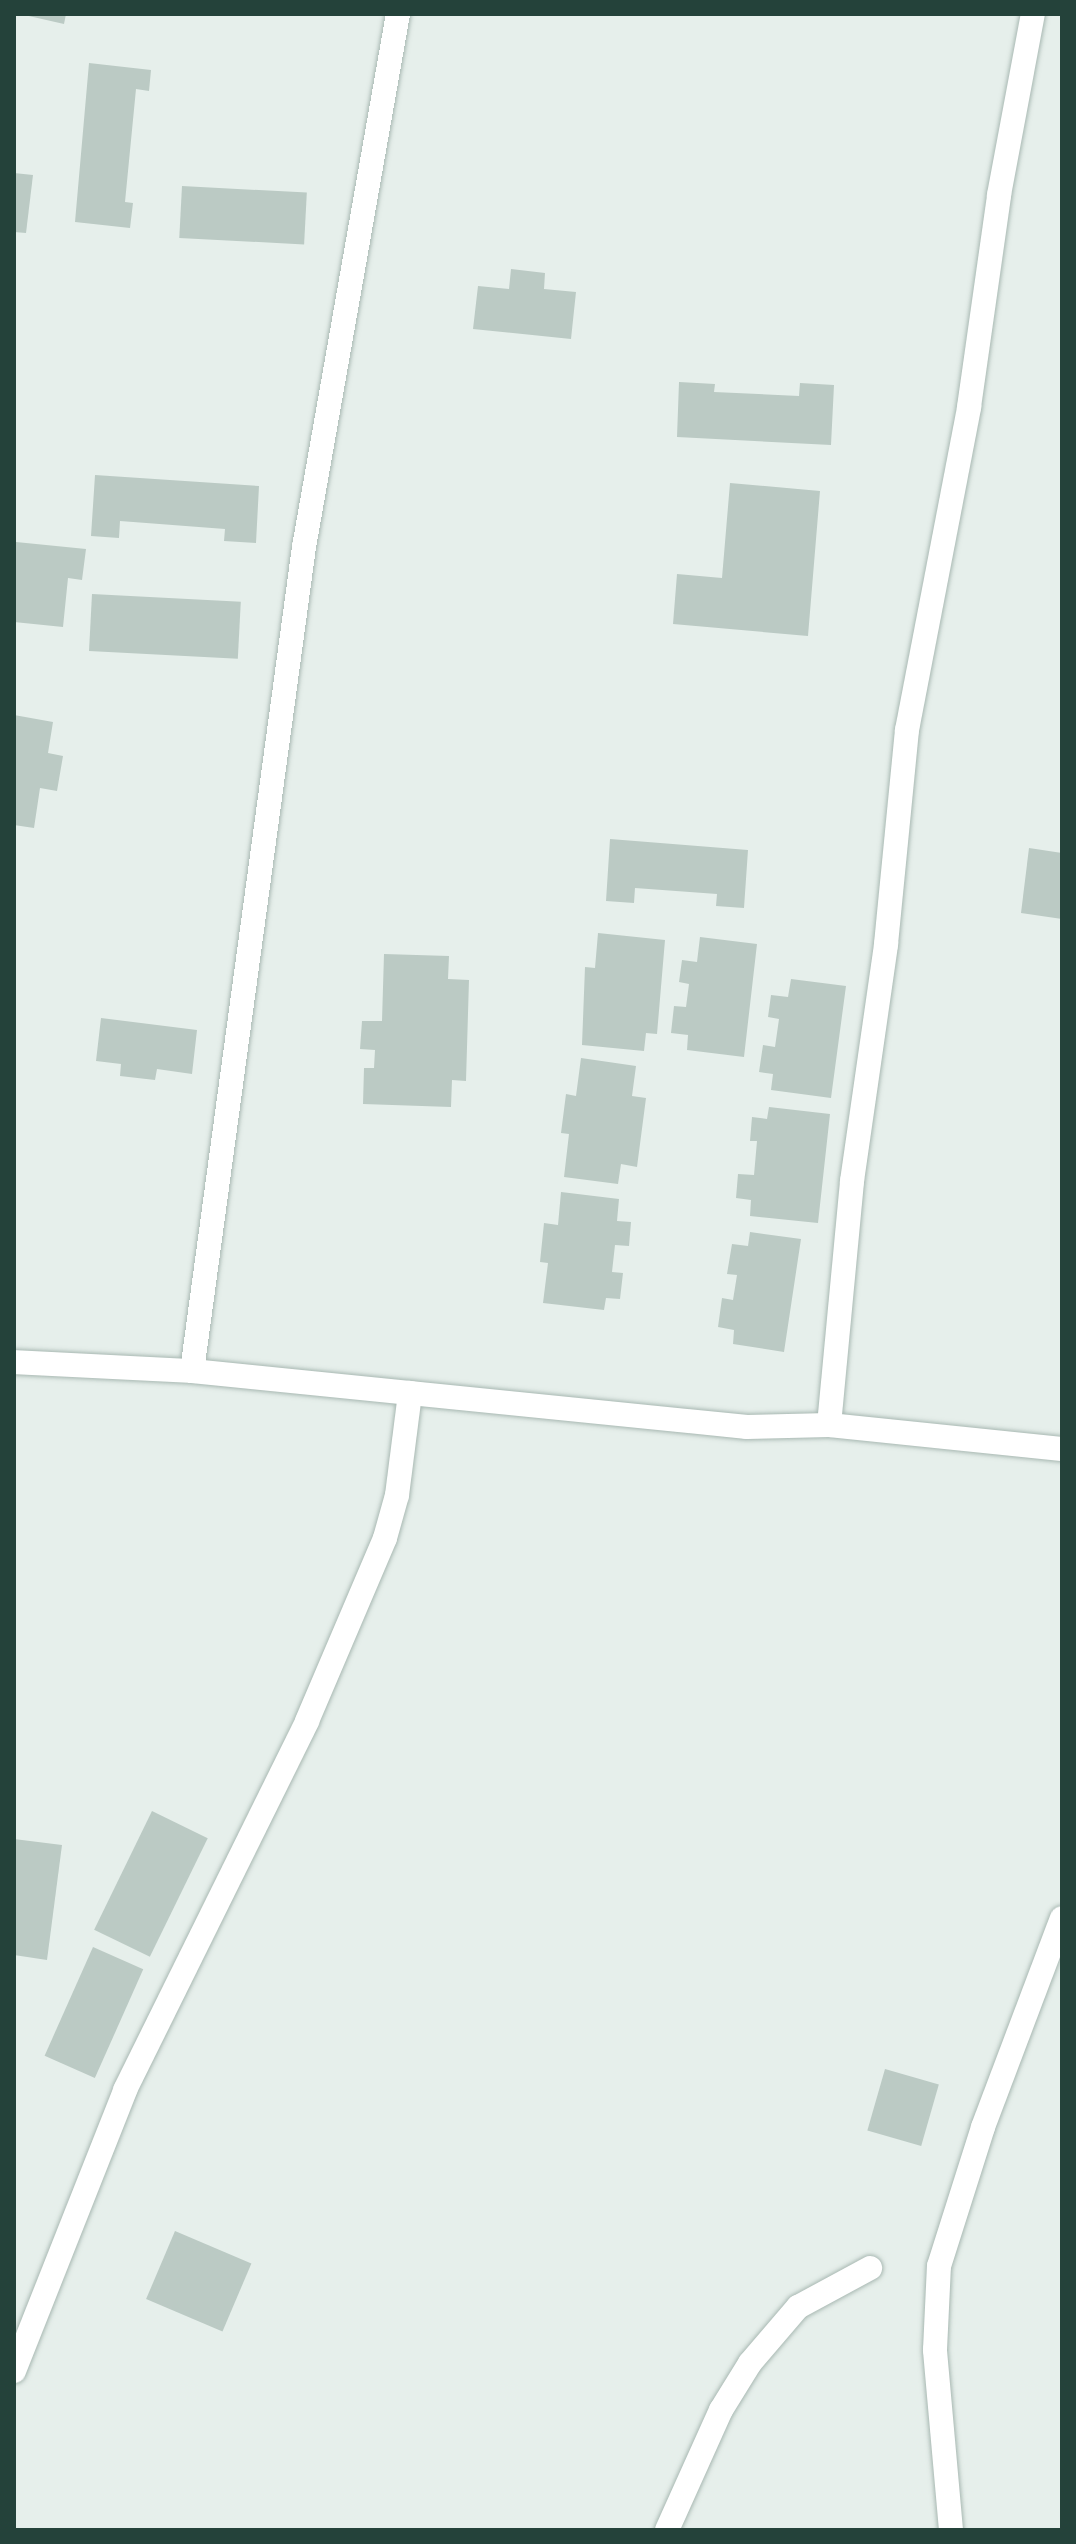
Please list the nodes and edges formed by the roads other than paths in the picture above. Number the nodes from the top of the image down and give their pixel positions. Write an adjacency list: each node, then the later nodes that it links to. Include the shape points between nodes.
1 (398, 14): 4 (street, via 304,547)
2 (1033, 14): 6 (street, via 999,195 962,449 930,587 907,730 886,944 852,1181)
3 (14, 1362): 4 (street)
4 (192, 1371): 5 (street)
5 (410, 1393): 6 (street, via 747,1427); 10 (street, via 397,1495 385,1538 307,1721 125,2090)
6 (829, 1425): 7 (street)
7 (1062, 1449)
8 (1062, 1918): 12 (street, via 983,2127 939,2266 935,2350)
9 (870, 2268): 11 (street, via 798,2307 750,2363 721,2410)
10 (14, 2371)
11 (667, 2530)
12 (951, 2530)

